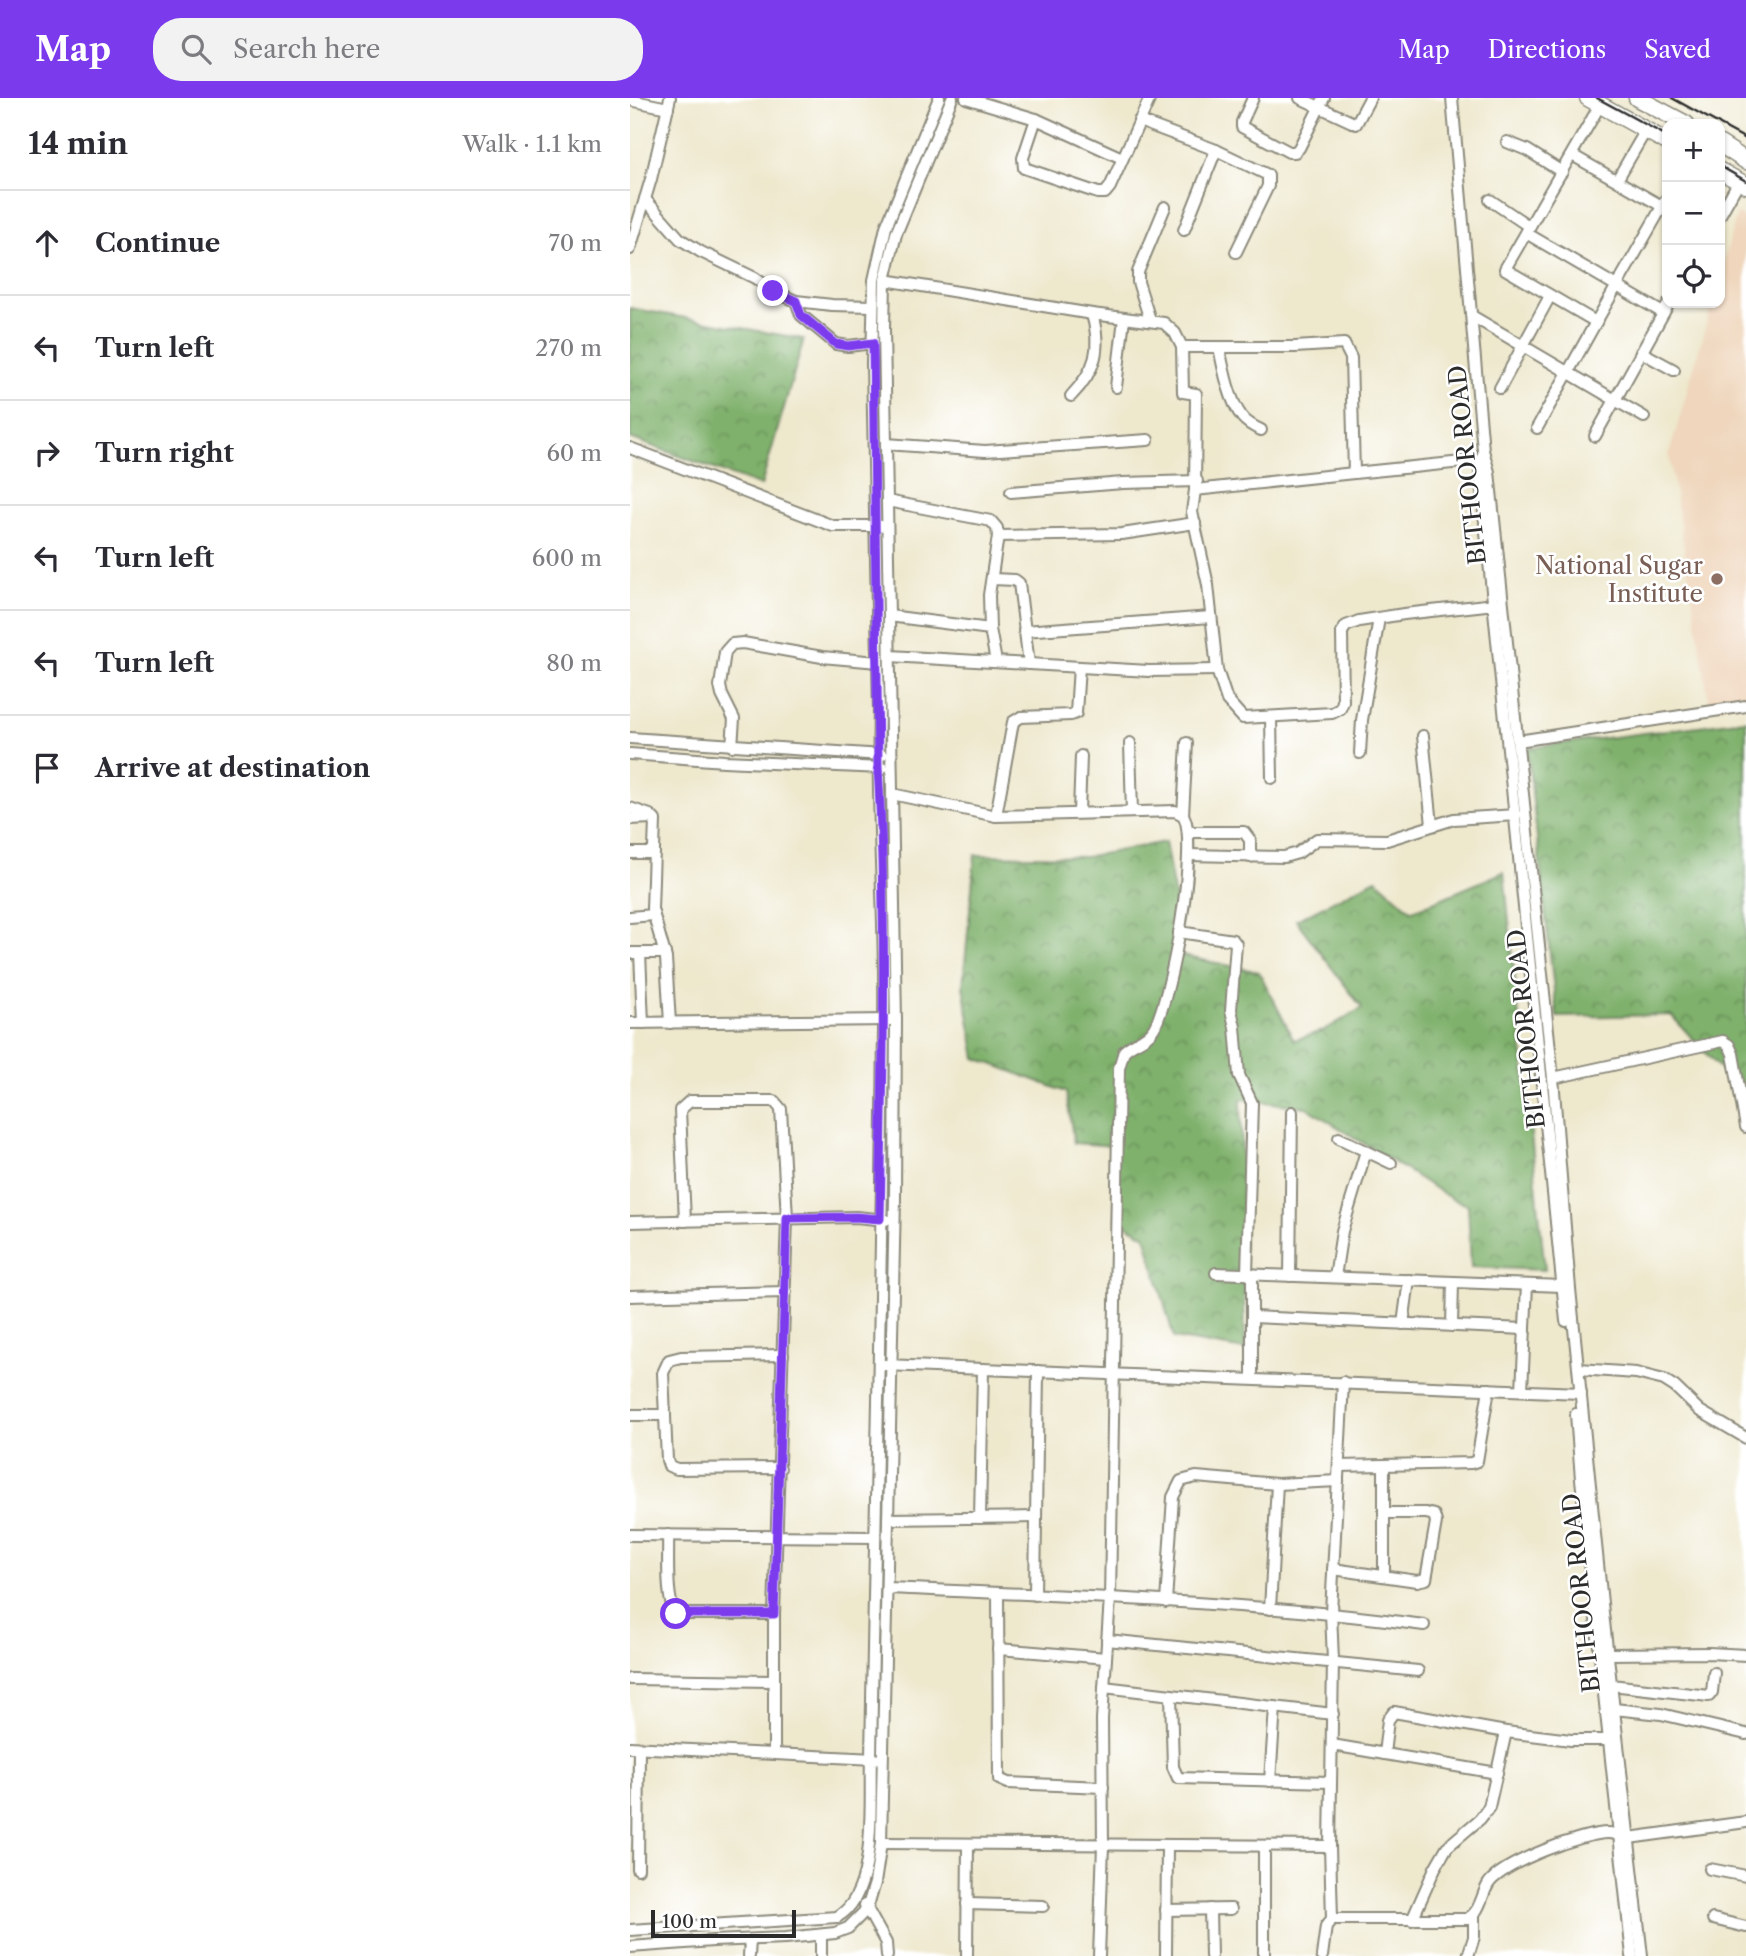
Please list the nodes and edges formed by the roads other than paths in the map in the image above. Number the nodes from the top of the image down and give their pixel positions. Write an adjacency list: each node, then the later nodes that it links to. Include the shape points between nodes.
1 (939, 98): 43 (street, via 886,227)
2 (952, 98): 39 (street, via 897,234)
3 (966, 98): 14 (street)
4 (1150, 98): 16 (street)
5 (1253, 98): 13 (street, via 1242,127 1289,152 1299,148)
6 (1300, 98): 13 (street)
7 (1370, 98): 13 (street, via 1356,124)
8 (1452, 98): 47 (street, BITHOOR ROAD)
9 (1637, 98): 15 (highway)
10 (630, 100): 12 (street)
11 (1594, 102): 17 (highway); 22 (street)
12 (669, 103): 29 (street)
13 (1322, 103)
14 (1036, 118): 23 (street); 23 (street, via 1022,161 1027,169 1105,193)
15 (1677, 119)
16 (1139, 121): 21 (street); 23 (street)
17 (1646, 130): 18 (highway); 27 (street)
18 (1662, 139)
19 (1507, 142): 25 (street)
20 (1725, 147): 24 (highway)
21 (1216, 150): 35 (street); 38 (street, via 1269,177)
22 (1572, 155): 25 (street); 27 (street)
23 (1122, 158)
24 (1746, 161)
25 (1562, 172): 36 (street)
26 (1725, 174): 28 (highway)
27 (1617, 180): 31 (street)
28 (1743, 183): 33 (street)
29 (645, 199): 37 (street); 42 (street, via 689,246)
30 (1490, 200): 36 (street)
31 (1662, 203)
32 (1165, 207): 49 (street, via 1138,272)
33 (1725, 208)
34 (1662, 210): 40 (street)
35 (1184, 230)
36 (1528, 230): 40 (street); 41 (street, via 1505,269)
37 (630, 248)
38 (1236, 252)
39 (885, 280): 46 (street); 67 (street)
40 (1615, 286): 44 (street); 50 (street)
41 (1550, 296): 50 (street); 52 (street)
42 (796, 301): 43 (street); 51 (street, via 801,315 836,344)
43 (873, 306): 51 (street)
44 (1662, 306)
45 (1666, 308): 55 (street)
46 (1092, 314): 48 (street); 60 (street, via 1097,350 1088,375)
47 (1472, 316): 52 (street); 69 (street, BITHOOR ROAD)
48 (1124, 318): 49 (street); 58 (street)
49 (1150, 320): 53 (street, via 1169,327)
50 (1596, 322): 57 (street)
51 (873, 343): 75 (street)
52 (1522, 345): 57 (street); 59 (street)
53 (1182, 346): 54 (street); 71 (street, via 1183,392 1196,394)
54 (1219, 347): 64 (street, via 1244,420); 70 (street, via 1347,346)
55 (1641, 352): 56 (street); 61 (street)
56 (1674, 370)
57 (1569, 373): 61 (street); 63 (street)
58 (1116, 387)
59 (1500, 388)
60 (1071, 396)
61 (1615, 400): 62 (street); 65 (street)
62 (1644, 417)
63 (1537, 428)
64 (1261, 430)
65 (1595, 436)
66 (1148, 440): 67 (street, via 985,451)
67 (886, 444): 73 (street)
68 (630, 448): 75 (street, via 833,526)
69 (1482, 455): 70 (street); 79 (street, via 1480,473); 95 (street, BITHOOR ROAD, via 1489,472)
70 (1354, 473): 71 (street)
71 (1196, 485): 72 (street, via 1122,483); 74 (street)
72 (1011, 492)
73 (887, 501): 76 (street); 77 (street, via 991,521)
74 (1195, 523): 77 (street, via 1122,534); 81 (street)
75 (875, 526): 76 (street); 86 (street)
76 (888, 526): 80 (street)
77 (998, 536): 78 (street)
78 (992, 579): 83 (street); 84 (street, via 1018,582)
79 (1495, 604): 82 (street); 112 (street)
80 (889, 616): 83 (street); 85 (street)
81 (1211, 617): 84 (street); 90 (street)
82 (1379, 618): 92 (street, via 1343,629 1340,709); 99 (street)
83 (990, 629): 87 (street)
84 (1024, 631): 88 (street)
85 (890, 656): 87 (street); 102 (street)
86 (878, 662): 98 (street, via 732,645 725,652 720,686 734,719); 101 (street)
87 (996, 662): 88 (street)
88 (1029, 664): 89 (street)
89 (1079, 667): 90 (street); 113 (street, via 1076,713 1018,718 1011,725)
90 (1217, 670): 92 (street, via 1238,715)
91 (1746, 706): 95 (street)
92 (1271, 717): 106 (street)
93 (1423, 736): 116 (street)
94 (630, 738): 98 (street)
95 (1518, 741): 131 (street, BITHOOR ROAD)
96 (1130, 743): 110 (street)
97 (1187, 743): 111 (street)
98 (732, 746): 101 (street)
99 (1360, 753)
100 (630, 754): 104 (street)
101 (878, 755): 102 (street); 104 (street)
102 (892, 755): 105 (street)
103 (1081, 756): 109 (street)
104 (878, 767): 105 (street); 127 (street)
105 (892, 768): 107 (street)
106 (1272, 778)
107 (892, 794): 113 (street); 127 (street)
108 (630, 808): 114 (street)
109 (1079, 812): 110 (street); 113 (street)
110 (1132, 812): 111 (street, via 1175,811)
111 (1183, 815): 117 (street)
112 (1516, 815): 116 (street); 149 (street)
113 (996, 816)
114 (654, 818): 115 (street); 119 (street)
115 (630, 819)
116 (1432, 825): 121 (street, via 1395,839 1317,839 1292,855)
117 (1188, 832): 120 (street); 121 (street, via 1244,832 1250,840)
118 (630, 853): 119 (street)
119 (654, 853): 122 (street)
120 (1188, 855): 121 (street); 124 (street)
121 (1250, 857)
122 (653, 915): 123 (street); 126 (street)
123 (630, 917)
124 (1180, 932): 143 (street, via 1236,944 1231,1010 1240,1075 1252,1103); 162 (street, via 1156,1025 1121,1058)
125 (635, 953): 126 (street); 129 (street)
126 (665, 953): 130 (street)
127 (890, 1020): 130 (street); 138 (street); 140 (street)
128 (630, 1023): 129 (street)
129 (643, 1023): 130 (street)
130 (670, 1023)
131 (1553, 1078): 133 (street, via 1723,1041 1733,1054); 160 (street, BITHOOR ROAD)
132 (1292, 1112): 144 (street)
133 (1746, 1127)
134 (1339, 1138): 135 (street)
135 (1366, 1151): 136 (street); 145 (street, via 1342,1231)
136 (1391, 1163)
137 (787, 1218): 138 (street); 139 (street); 139 (street, via 778,1104 690,1101 680,1110 679,1120); 150 (street)
138 (880, 1219): 140 (street); 157 (street)
139 (685, 1221): 141 (street)
140 (895, 1221): 158 (street)
141 (630, 1222)
142 (1216, 1273): 143 (street)
143 (1250, 1274): 144 (street); 152 (street)
144 (1290, 1276): 145 (street)
145 (1335, 1277): 146 (street)
146 (1409, 1280): 147 (street); 153 (street)
147 (1453, 1282): 148 (street); 154 (street)
148 (1527, 1285): 149 (street); 155 (street)
149 (1562, 1286): 167 (street)
150 (786, 1292): 151 (street); 156 (street)
151 (630, 1296)
152 (1252, 1317): 153 (street); 163 (street)
153 (1403, 1324): 154 (street)
154 (1452, 1326): 155 (street)
155 (1525, 1329): 166 (street)
156 (783, 1355): 169 (street, via 671,1359 663,1373); 173 (street)
157 (879, 1365): 158 (street); 183 (street)
158 (891, 1366): 159 (street); 179 (street)
159 (983, 1369): 161 (street); 178 (street)
160 (1579, 1369): 167 (street, BITHOOR ROAD); 170 (street, via 1664,1380 1700,1411)
161 (1038, 1371): 162 (street); 177 (street)
162 (1113, 1374): 163 (street); 189 (street)
163 (1252, 1379): 164 (street)
164 (1343, 1382): 165 (street); 172 (street)
165 (1489, 1389): 166 (street); 171 (street, via 1477,1461)
166 (1522, 1391): 167 (street)
167 (1578, 1393): 197 (street, BITHOOR ROAD); 215 (street, via 1581,1479)
168 (630, 1415): 169 (street)
169 (665, 1415): 173 (street, via 667,1460 672,1468)
170 (1746, 1438)
171 (1384, 1465): 172 (street); 176 (street)
172 (1339, 1466): 174 (street)
173 (780, 1468): 182 (street)
174 (1338, 1481): 175 (street); 184 (street)
175 (1278, 1484): 190 (street, via 1196,1476 1181,1481 1173,1497); 191 (street)
176 (1384, 1513): 185 (street); 185 (street, via 1431,1513 1436,1522 1426,1579)
177 (1036, 1517): 178 (street); 188 (street)
178 (980, 1518): 179 (street)
179 (888, 1519): 186 (street)
180 (630, 1535): 181 (street)
181 (668, 1535): 182 (street); 193 (street, via 671,1600 676,1614)
182 (777, 1536): 183 (street); 193 (street)
183 (875, 1537): 220 (street)
184 (1333, 1569): 185 (street); 192 (street)
185 (1384, 1576)
186 (887, 1588): 187 (street); 221 (street)
187 (998, 1593): 188 (street); 196 (street)
188 (1035, 1595): 189 (street)
189 (1110, 1598): 190 (street); 195 (street)
190 (1166, 1602): 191 (street)
191 (1270, 1609): 192 (street)
192 (1331, 1612): 194 (street); 200 (street)
193 (774, 1614): 204 (street)
194 (1424, 1625)
195 (1107, 1640): 199 (street); 200 (street)
196 (998, 1649): 199 (street); 225 (street, via 999,1779)
197 (1608, 1654): 198 (street); 205 (street, BITHOOR ROAD)
198 (1746, 1655)
199 (1106, 1658): 206 (street)
200 (1333, 1661): 201 (street); 211 (street)
201 (1418, 1671)
202 (1714, 1674): 207 (street, via 1710,1695)
203 (630, 1679): 204 (street)
204 (774, 1681): 218 (street)
205 (1611, 1685): 207 (street); 210 (street, BITHOOR ROAD)
206 (1104, 1687): 208 (street); 225 (street)
207 (1665, 1690): 212 (street)
208 (1171, 1695): 209 (street); 223 (street, via 1173,1767 1178,1778)
209 (1275, 1707): 211 (street); 223 (street)
210 (1614, 1709): 212 (street); 227 (street, BITHOOR ROAD)
211 (1333, 1714): 216 (street)
212 (1661, 1714): 214 (street)
213 (1506, 1732): 215 (street); 219 (street, via 1394,1712 1388,1720); 222 (street)
214 (1746, 1734)
215 (1609, 1740): 227 (street)
216 (1332, 1745): 219 (street); 224 (street)
217 (634, 1748): 218 (street); 234 (street)
218 (774, 1753): 220 (street)
219 (1384, 1754): 222 (street)
220 (871, 1759): 221 (street); 237 (street, via 866,1869)
221 (883, 1759): 228 (street)
222 (1497, 1773): 247 (street, via 1489,1807 1447,1847)
223 (1270, 1781): 224 (street)
224 (1331, 1782): 233 (street)
225 (1103, 1787): 230 (street)
226 (1746, 1822): 227 (street)
227 (1624, 1837): 244 (street, via 1600,1834 1508,1867 1489,1884); 263 (street); 264 (street, BITHOOR ROAD)
228 (881, 1843): 229 (street); 240 (street)
229 (968, 1844): 230 (street); 238 (street)
230 (1103, 1845): 231 (street); 257 (street)
231 (1167, 1845): 232 (street); 243 (street)
232 (1264, 1846): 233 (street); 260 (street)
233 (1329, 1846): 245 (street)
234 (638, 1869)
235 (1710, 1869): 236 (street)
236 (1746, 1877)
237 (857, 1895): 240 (street); 249 (street, via 837,1917)
238 (967, 1904): 239 (street); 256 (street)
239 (1042, 1906)
240 (867, 1909): 250 (street, via 848,1927); 255 (street, via 886,1943)
241 (1210, 1909): 242 (street); 243 (street); 259 (street)
242 (1231, 1909)
243 (1166, 1910): 258 (street)
244 (1474, 1915): 247 (street, via 1462,1920); 262 (street)
245 (1332, 1919): 247 (street); 261 (street, via 1326,1926)
246 (1713, 1919): 248 (street)
247 (1412, 1920)
248 (1746, 1927)
249 (630, 1930)
250 (821, 1936): 251 (street); 254 (street)
251 (750, 1940): 252 (street); 253 (street)
252 (630, 1947)
253 (749, 1956)
254 (821, 1956)
255 (887, 1956)
256 (967, 1956)
257 (1099, 1956)
258 (1166, 1956)
259 (1211, 1956)
260 (1264, 1956)
261 (1322, 1956)
262 (1468, 1956)
263 (1632, 1956)
264 (1642, 1956)

